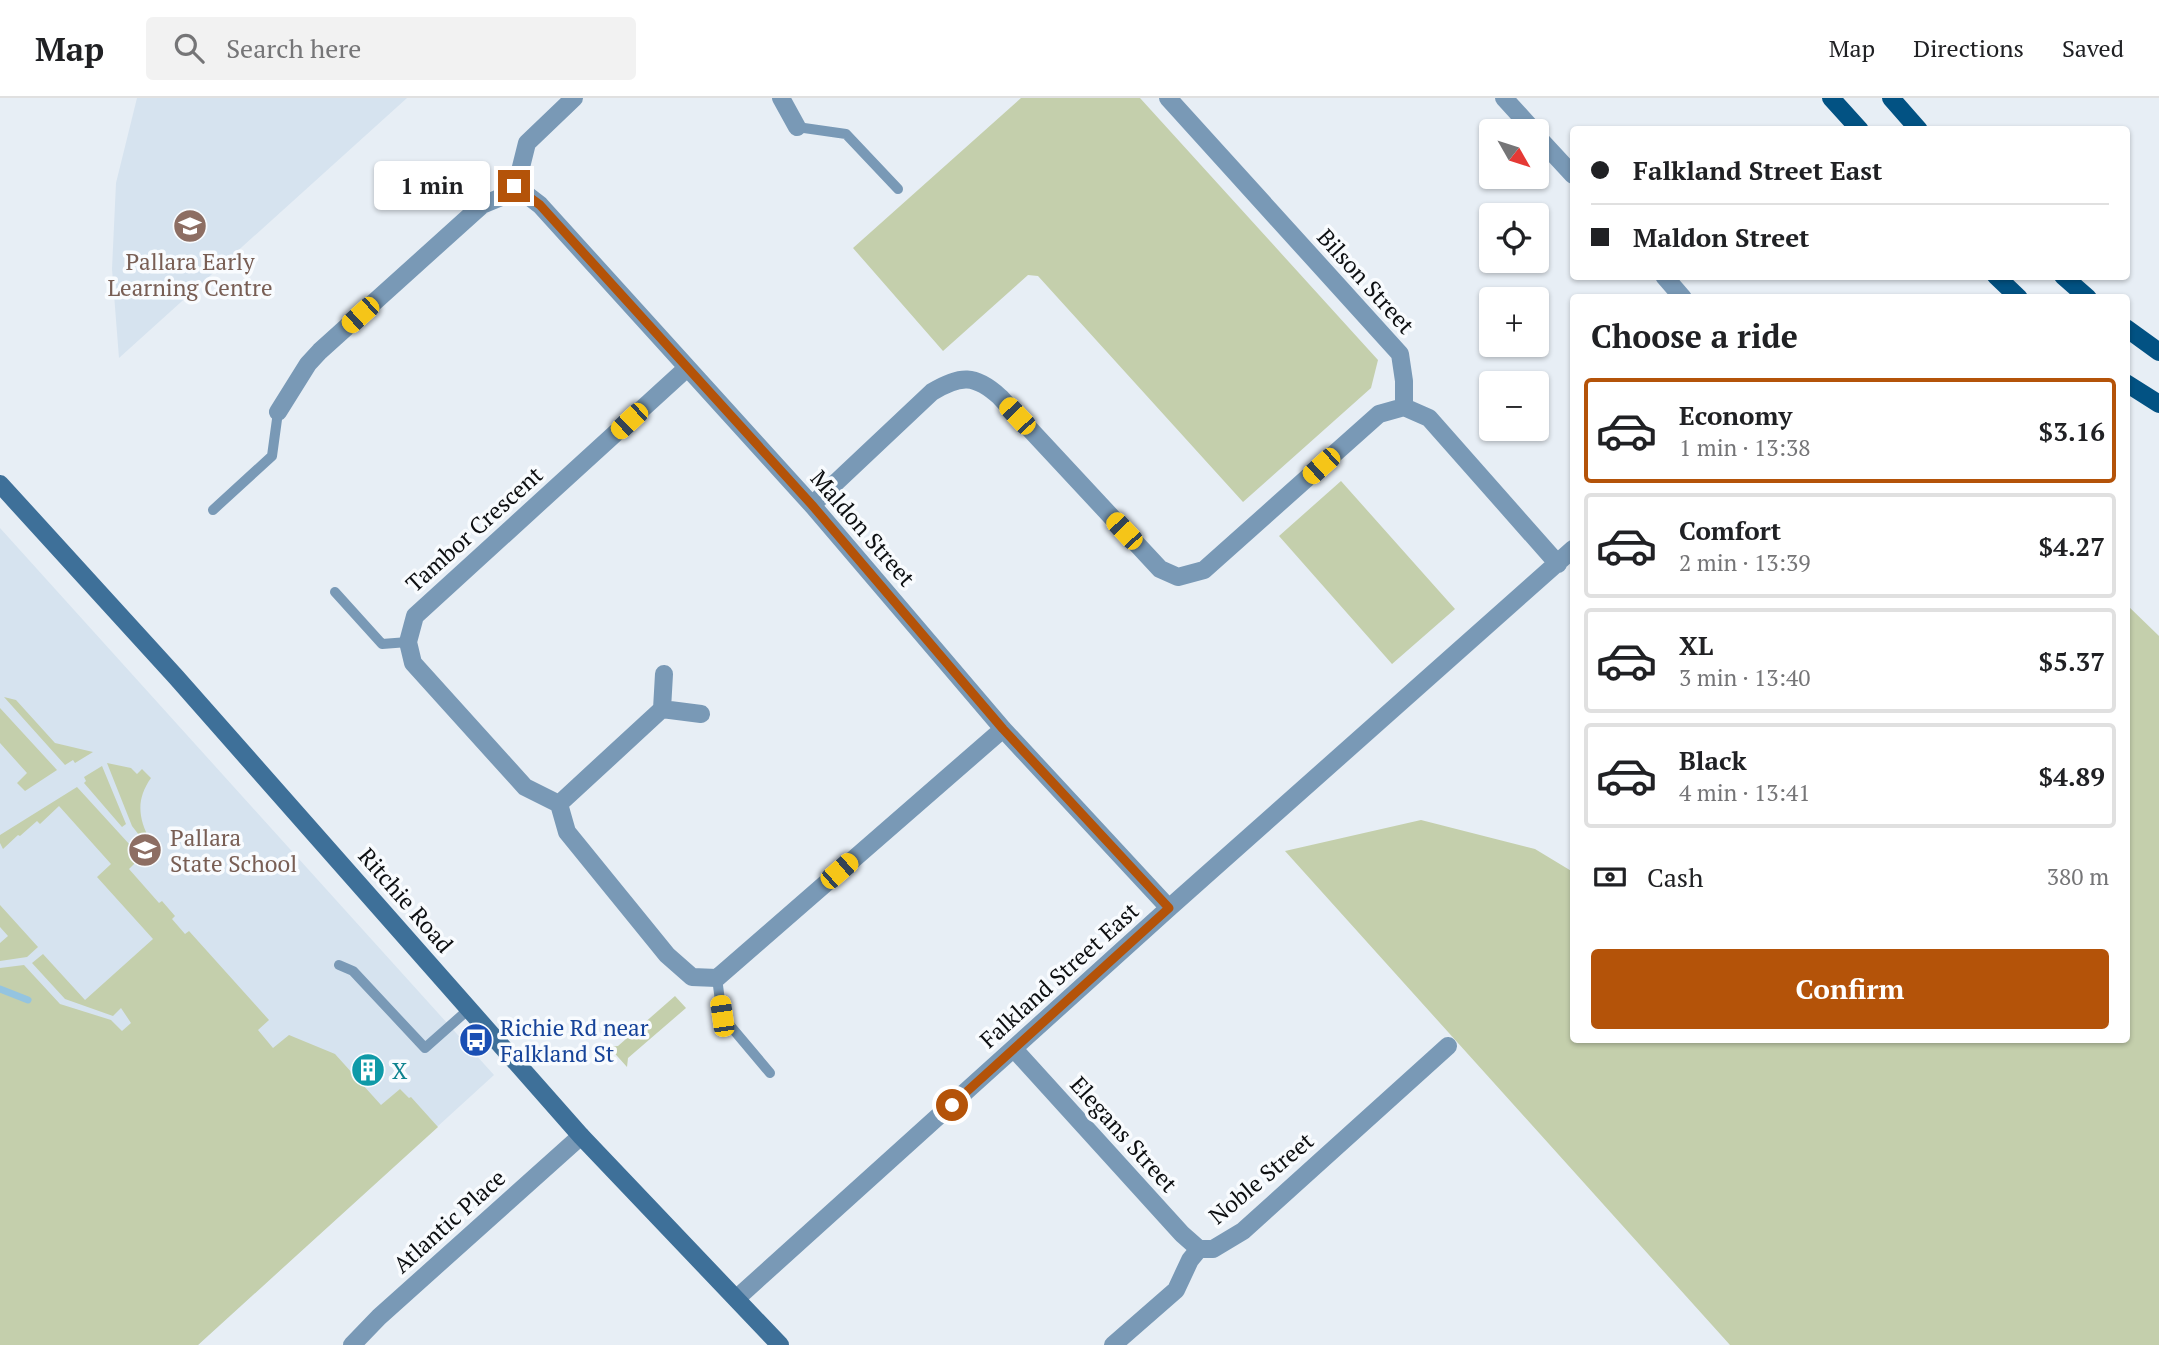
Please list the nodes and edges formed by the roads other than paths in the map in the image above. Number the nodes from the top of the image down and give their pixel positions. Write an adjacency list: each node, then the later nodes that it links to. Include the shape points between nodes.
1 (574, 98): 13 (street, via 527,143)
2 (781, 98): 10 (street)
3 (1168, 98): 26 (street, Bilson Street, via 1400,354)
4 (1504, 98): 7 (street)
5 (1831, 98): 8 (main road)
6 (1891, 98): 9 (main road)
7 (1523, 119)
8 (1856, 126)
9 (1916, 126)
10 (797, 127): 14 (lane, via 846,134)
11 (1549, 148): 12 (street)
12 (1570, 172)
13 (514, 186): 23 (street, Maldon Street, via 540,205); 27 (street, via 504,197 482,205 320,351)
14 (898, 189)
15 (1667, 280): 18 (street)
16 (2000, 280): 19 (main road)
17 (2068, 280): 20 (main road)
18 (1680, 294)
19 (2015, 294)
20 (2083, 294)
21 (2130, 331): 22 (main road)
22 (2159, 352)
23 (688, 368): 29 (street, Maldon Street); 34 (street, Tambor Crescent, via 415,616)
24 (2130, 386): 25 (main road)
25 (2159, 404)
26 (1404, 407): 29 (street, via 1379,414 1205,570 1178,577 1160,569 1000,397 984,383 966,379 948,382 932,393); 32 (street, via 1429,418)
27 (278, 412): 30 (lane, via 272,456)
28 (0, 484): 43 (street, Ritchie Road)
29 (812, 505): 38 (street, Maldon Street)
30 (213, 510)
31 (1570, 552): 32 (street, Falkland Street East)
32 (1558, 564): 40 (street, Falkland Street East)
33 (335, 592): 34 (lane, via 382,644)
34 (408, 642): 39 (street, via 413,663 525,788)
35 (664, 674): 36 (street)
36 (662, 709): 37 (street); 39 (street)
37 (701, 714)
38 (1003, 729): 40 (street, Maldon Street); 42 (street)
39 (559, 804): 42 (street, via 567,832 667,955 692,977)
40 (1169, 908): 45 (street, Falkland Street East)
41 (340, 965): 43 (lane, via 352,971 425,1048)
42 (716, 978): 46 (lane, via 722,1016)
43 (469, 1009): 47 (street, Ritchie Road)
44 (1448, 1046): 48 (street, Noble Street, via 1243,1231 1213,1249)
45 (1014, 1049): 48 (street, Elegans Street); 49 (street, Falkland Street East)
46 (770, 1073)
47 (581, 1136): 49 (street, Ritchie Road); 50 (street, Atlantic Place)
48 (1199, 1249): 52 (street, Noble Street, via 1176,1290)
49 (737, 1298): 51 (street, Ritchie Road)
50 (352, 1345)
51 (780, 1345)
52 (1113, 1345)

